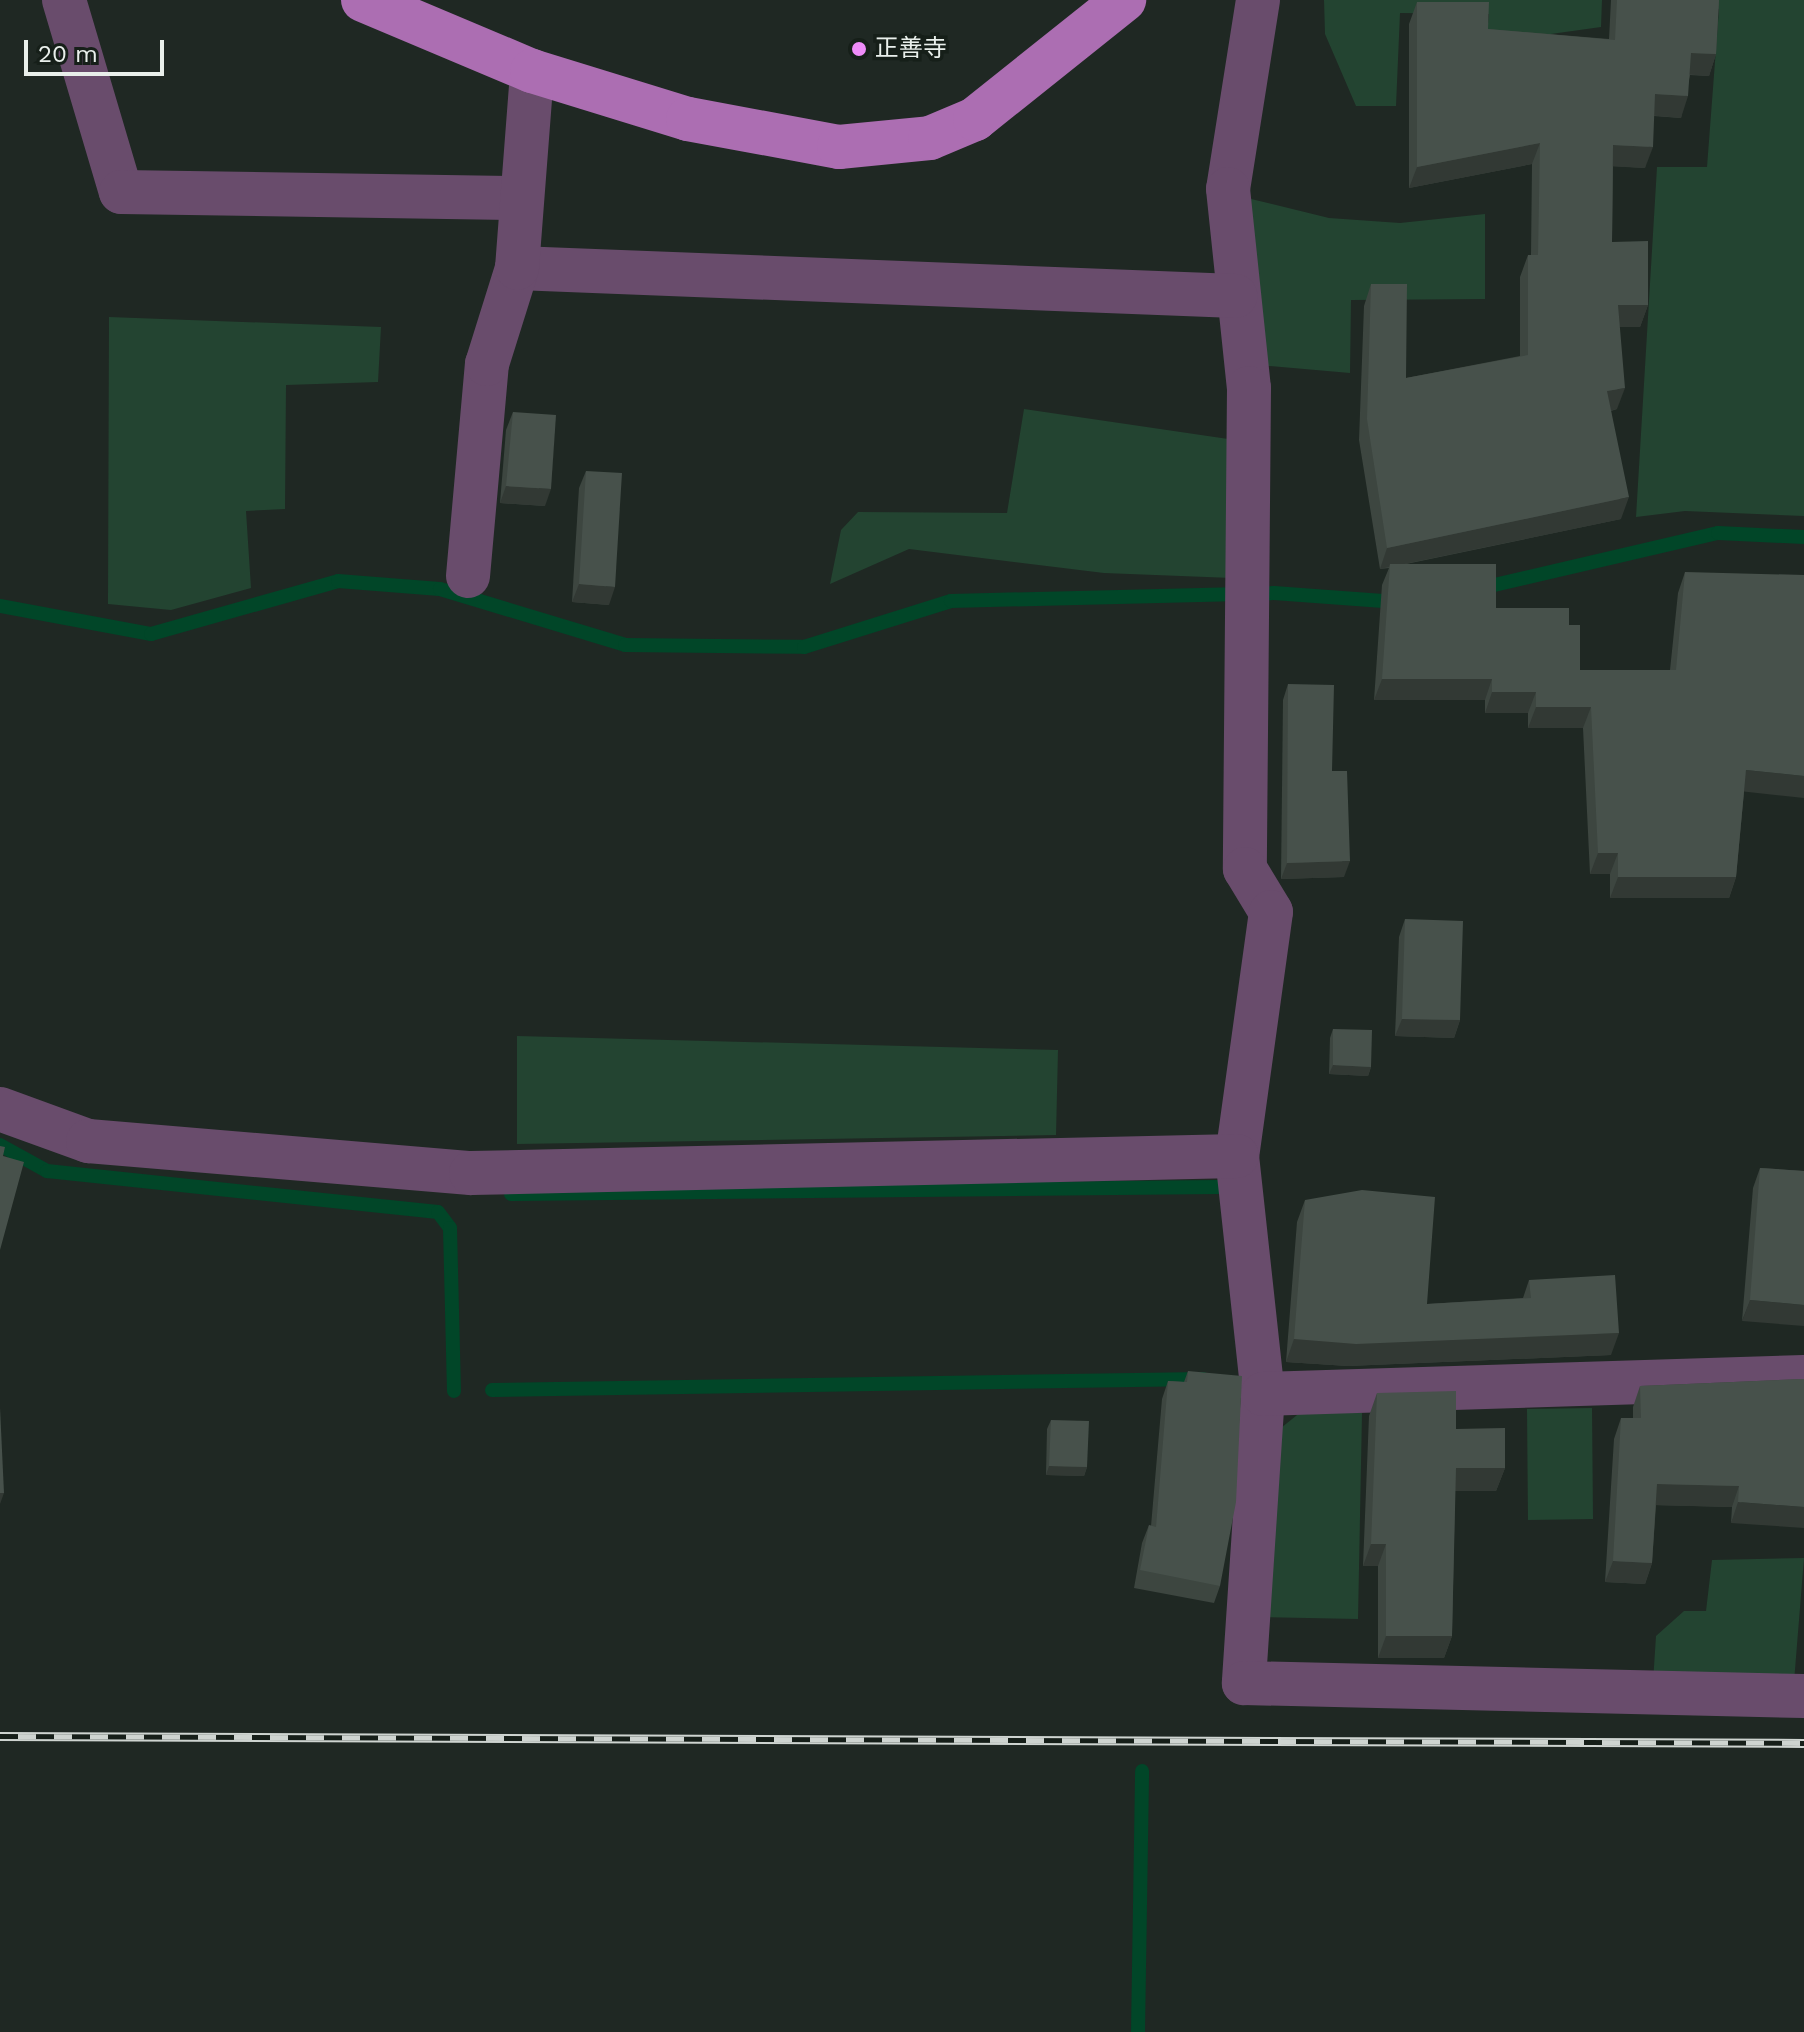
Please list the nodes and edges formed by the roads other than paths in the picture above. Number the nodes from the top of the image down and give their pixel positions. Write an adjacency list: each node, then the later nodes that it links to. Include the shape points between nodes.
1 (64, 0): 6 (street, via 121,192)
2 (363, 0): 5 (main road)
3 (1124, 0): 5 (main road, via 975,119 930,138 839,147 768,137)
4 (1258, 0): 8 (street, via 1228,189)
5 (532, 71): 6 (street)
6 (520, 198): 7 (street)
7 (517, 268): 8 (street); 9 (street, via 487,364)
8 (1235, 296): 11 (street, via 1249,388 1245,869 1271,912)
9 (468, 576)
10 (0, 1109): 11 (street, via 88,1141 471,1173)
11 (1237, 1156): 13 (street)
12 (1804, 1377): 13 (street)
13 (1263, 1394): 14 (street, via 1244,1683)
14 (1804, 1696)

